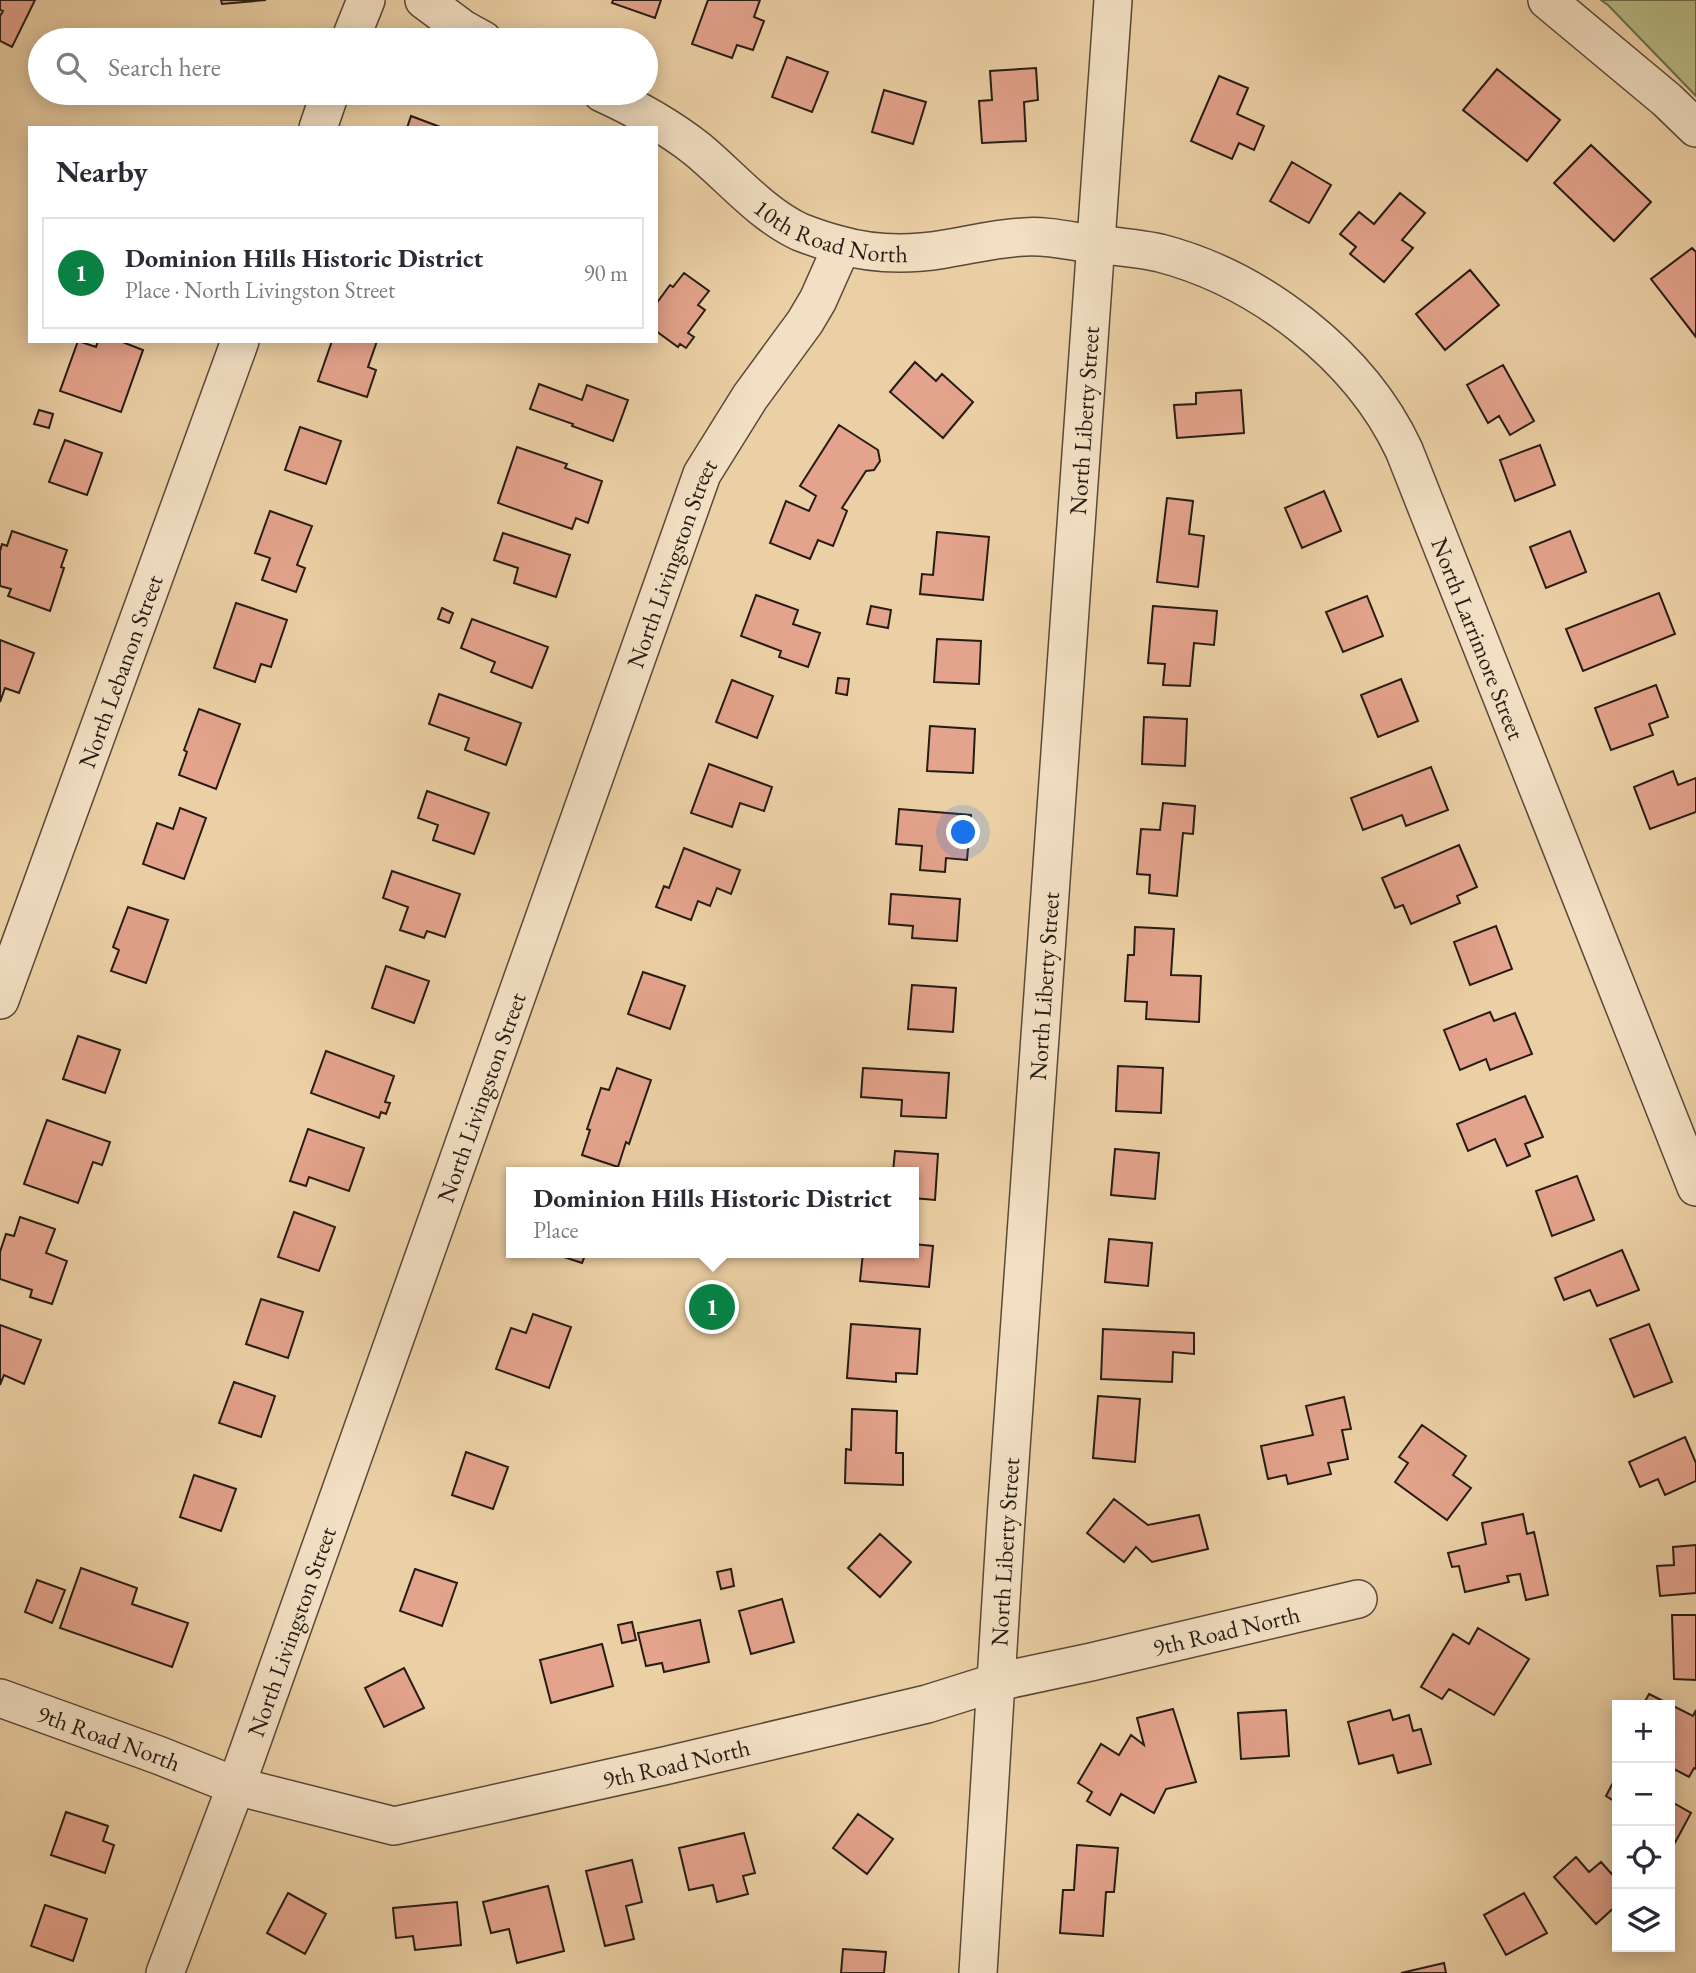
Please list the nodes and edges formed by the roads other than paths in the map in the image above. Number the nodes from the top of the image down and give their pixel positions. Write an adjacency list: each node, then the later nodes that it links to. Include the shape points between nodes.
1 (366, 0): 5 (street)
2 (424, 0): 6 (street)
3 (1113, 0): 11 (street, North Liberty Street)
4 (1548, 0): 10 (street)
5 (354, 28)
6 (462, 28)
7 (326, 105): 9 (street)
8 (625, 105): 12 (street, 10th Road North, via 694,147 782,221)
9 (319, 126)
10 (1696, 128)
11 (1097, 244): 12 (street, 10th Road North, via 1023,237 904,253); 15 (street, North Larrimore Street, via 1165,254 1217,272 1255,292 1329,350 1382,412 1401,443 1438,532); 17 (street, North Liberty Street)
12 (842, 246): 19 (street, North Livingston Street, via 805,322 702,474)
13 (239, 343): 14 (street, North Lebanon Street)
14 (0, 1000)
15 (1696, 1187)
16 (1358, 1598): 17 (street, 9th Road North)
17 (997, 1682): 19 (street, 9th Road North, via 901,1710 394,1826); 21 (street, North Liberty Street)
18 (0, 1698): 19 (street, 9th Road North)
19 (236, 1786): 20 (street, North Livingston Street)
20 (165, 1973)
21 (978, 1973)

